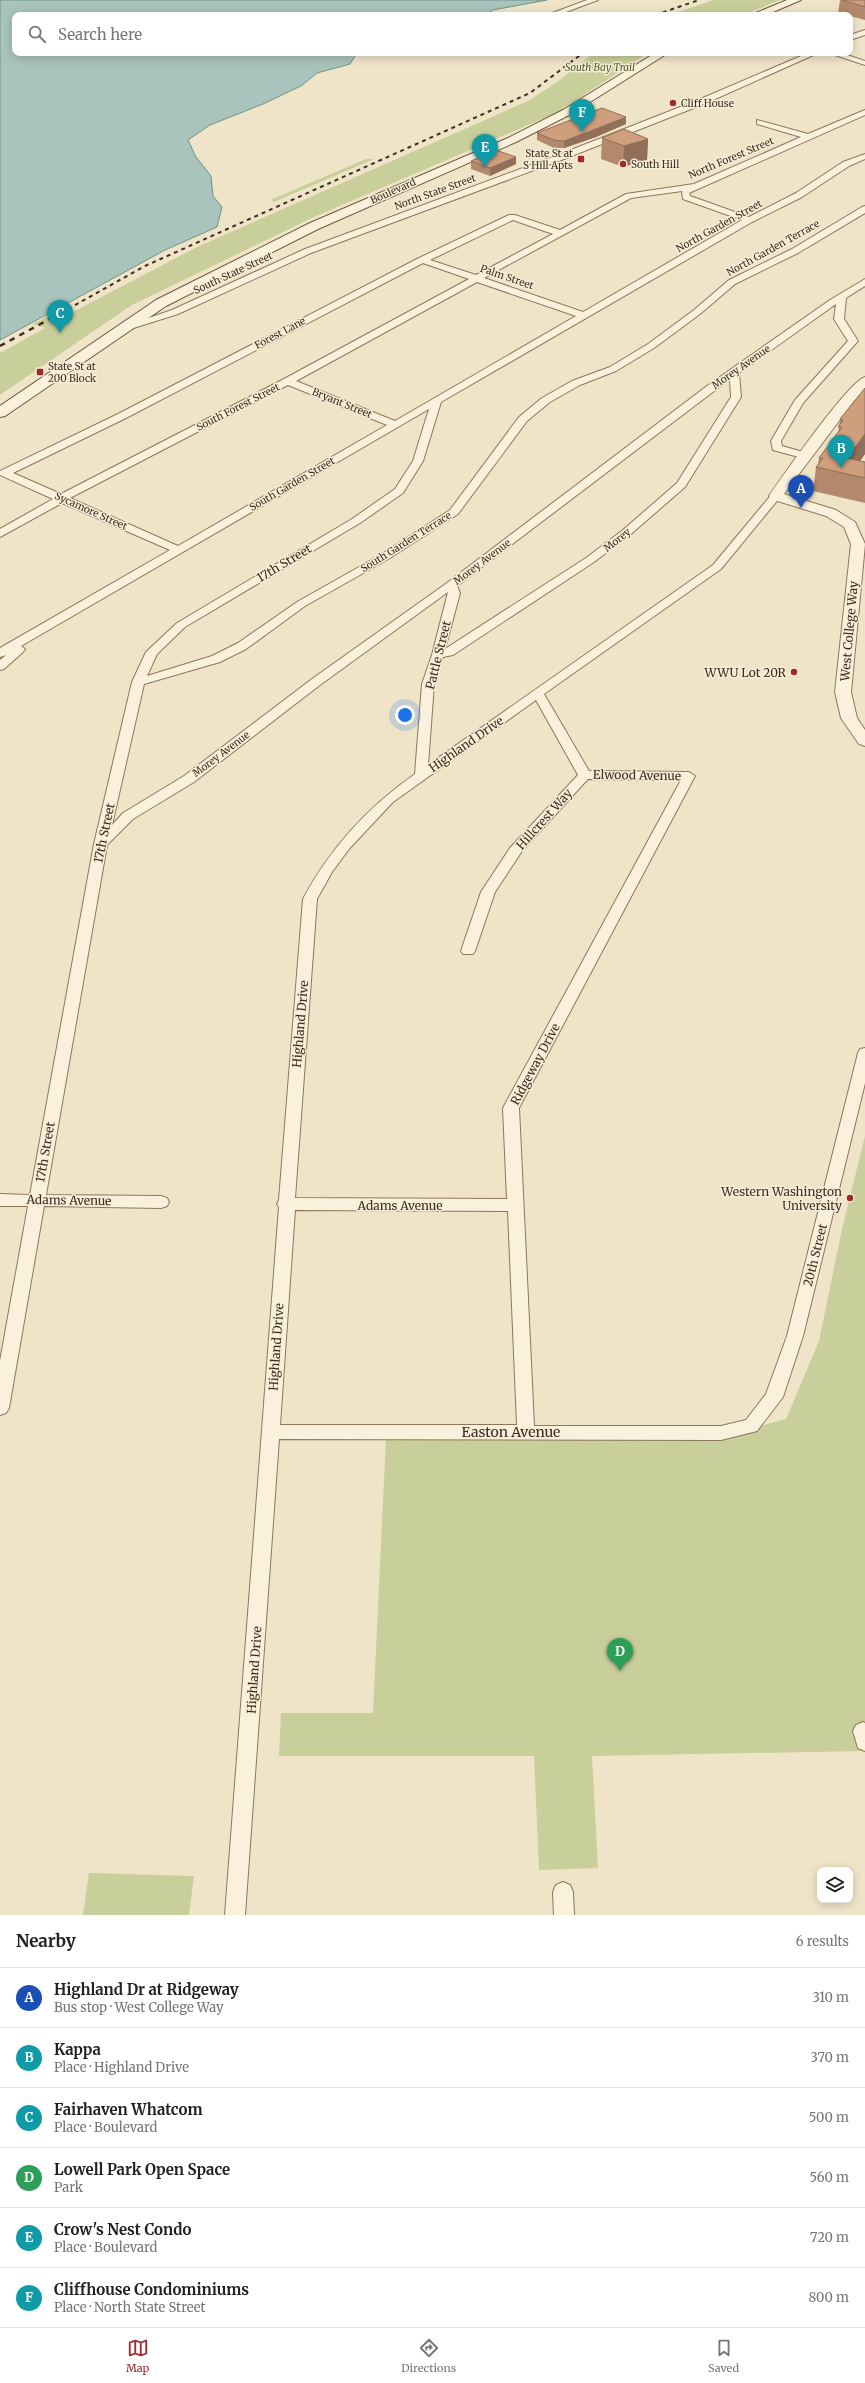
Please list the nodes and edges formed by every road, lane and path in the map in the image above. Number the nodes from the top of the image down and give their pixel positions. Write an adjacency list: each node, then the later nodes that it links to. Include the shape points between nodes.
1 (594, 0): 3 (street)
2 (796, 0): 4 (main road)
3 (560, 12)
4 (764, 12)
5 (865, 32): 6 (street)
6 (853, 37)
7 (658, 56): 27 (main road, Boulevard, via 567,112 512,140 314,226 161,303)
8 (807, 56): 21 (street, North State Street, via 701,102)
9 (844, 56): 10 (street)
10 (865, 62)
11 (865, 112): 13 (street, North Forest Street)
12 (760, 122): 13 (street)
13 (809, 137): 15 (street, North Forest Street)
14 (865, 156): 19 (street, North Garden Street, via 846,164 799,195)
15 (696, 186): 16 (street, North Forest Street); 17 (street, via 685,192)
16 (654, 191): 17 (street); 20 (street, North Forest Street, via 629,196)
17 (686, 197): 19 (street)
18 (865, 209): 28 (street, North Garden Terrace, via 732,282)
19 (749, 220): 26 (street, North Garden Street)
20 (560, 233): 22 (street, Forest Lane, via 512,217); 23 (street, North Forest Street)
21 (352, 235): 27 (street, South State Street, via 308,251 175,312)
22 (422, 260): 23 (street, Palm Street); 36 (street, Forest Lane, via 122,416)
23 (476, 278): 26 (street, Palm Street); 30 (street, South Forest Street)
24 (865, 282): 25 (street, Morey Avenue)
25 (842, 296): 29 (street, Morey Avenue); 35 (street, via 839,319 852,341 799,402 776,441 777,448)
26 (585, 316): 32 (street, South Garden Street)
27 (122, 329): 33 (main road, Boulevard)
28 (658, 341): 46 (street, South Garden Terrace, via 613,369 576,383 546,400 522,419 454,512 386,556 301,604 242,646 216,659)
29 (734, 372): 41 (street, Morey Avenue); 44 (street, Morey, via 736,397 681,485 590,560 513,612 449,652)
30 (288, 381): 34 (street, Bryant Street); 38 (street, South Forest Street)
31 (865, 381): 35 (street, Highland Drive, via 849,398)
32 (437, 399): 34 (street, South Garden Street); 46 (street, 17th Street, via 418,461 399,491 356,521 181,625 152,652)
33 (0, 413)
34 (397, 425): 40 (street, South Garden Street)
35 (806, 456): 37 (street, Highland Drive)
36 (4, 473): 38 (street, Sycamore Street)
37 (776, 496): 47 (street, Highland Drive, via 716,567); 48 (street, West College Way, via 831,513 850,525 858,544 843,692 849,718)
38 (62, 498): 39 (street, South Forest Street); 40 (street, Sycamore Street)
39 (0, 534)
40 (178, 550): 42 (street, South Garden Street)
41 (451, 585): 44 (street, Pattle Street, via 454,593); 52 (street, Morey Avenue, via 328,673 189,779 128,816)
42 (40, 630): 43 (street, South Garden Street); 45 (street)
43 (0, 653)
44 (438, 655): 49 (street, Pattle Street, via 428,684)
45 (0, 666)
46 (138, 682): 52 (street, 17th Street)
47 (538, 694): 49 (street, Highland Drive); 50 (street)
48 (865, 741)
49 (421, 774): 58 (street, Highland Drive, via 388,799 365,821 342,847 310,899)
50 (585, 774): 51 (street, Elwood Avenue); 53 (street, Hillcrest Way, via 517,848 488,892)
51 (689, 776): 59 (street, Ridgeway Drive, via 511,1108)
52 (101, 844): 56 (street, 17th Street)
53 (468, 950)
54 (865, 1053): 61 (street, 20th Street, via 795,1336 774,1397)
55 (0, 1200): 56 (street, Adams Avenue)
56 (36, 1200): 57 (street, Adams Avenue); 60 (street, 17th Street)
57 (161, 1202)
58 (285, 1204): 59 (street, Adams Avenue); 62 (street, Highland Drive)
59 (514, 1205): 63 (street, Ridgeway Drive)
60 (0, 1408)
61 (751, 1426): 63 (street, Easton Avenue, via 721,1433)
62 (270, 1432): 63 (street, Easton Avenue); 65 (street, Highland Drive)
63 (526, 1432)
64 (563, 1892): 66 (street)
65 (235, 1915)
66 (564, 1915)

